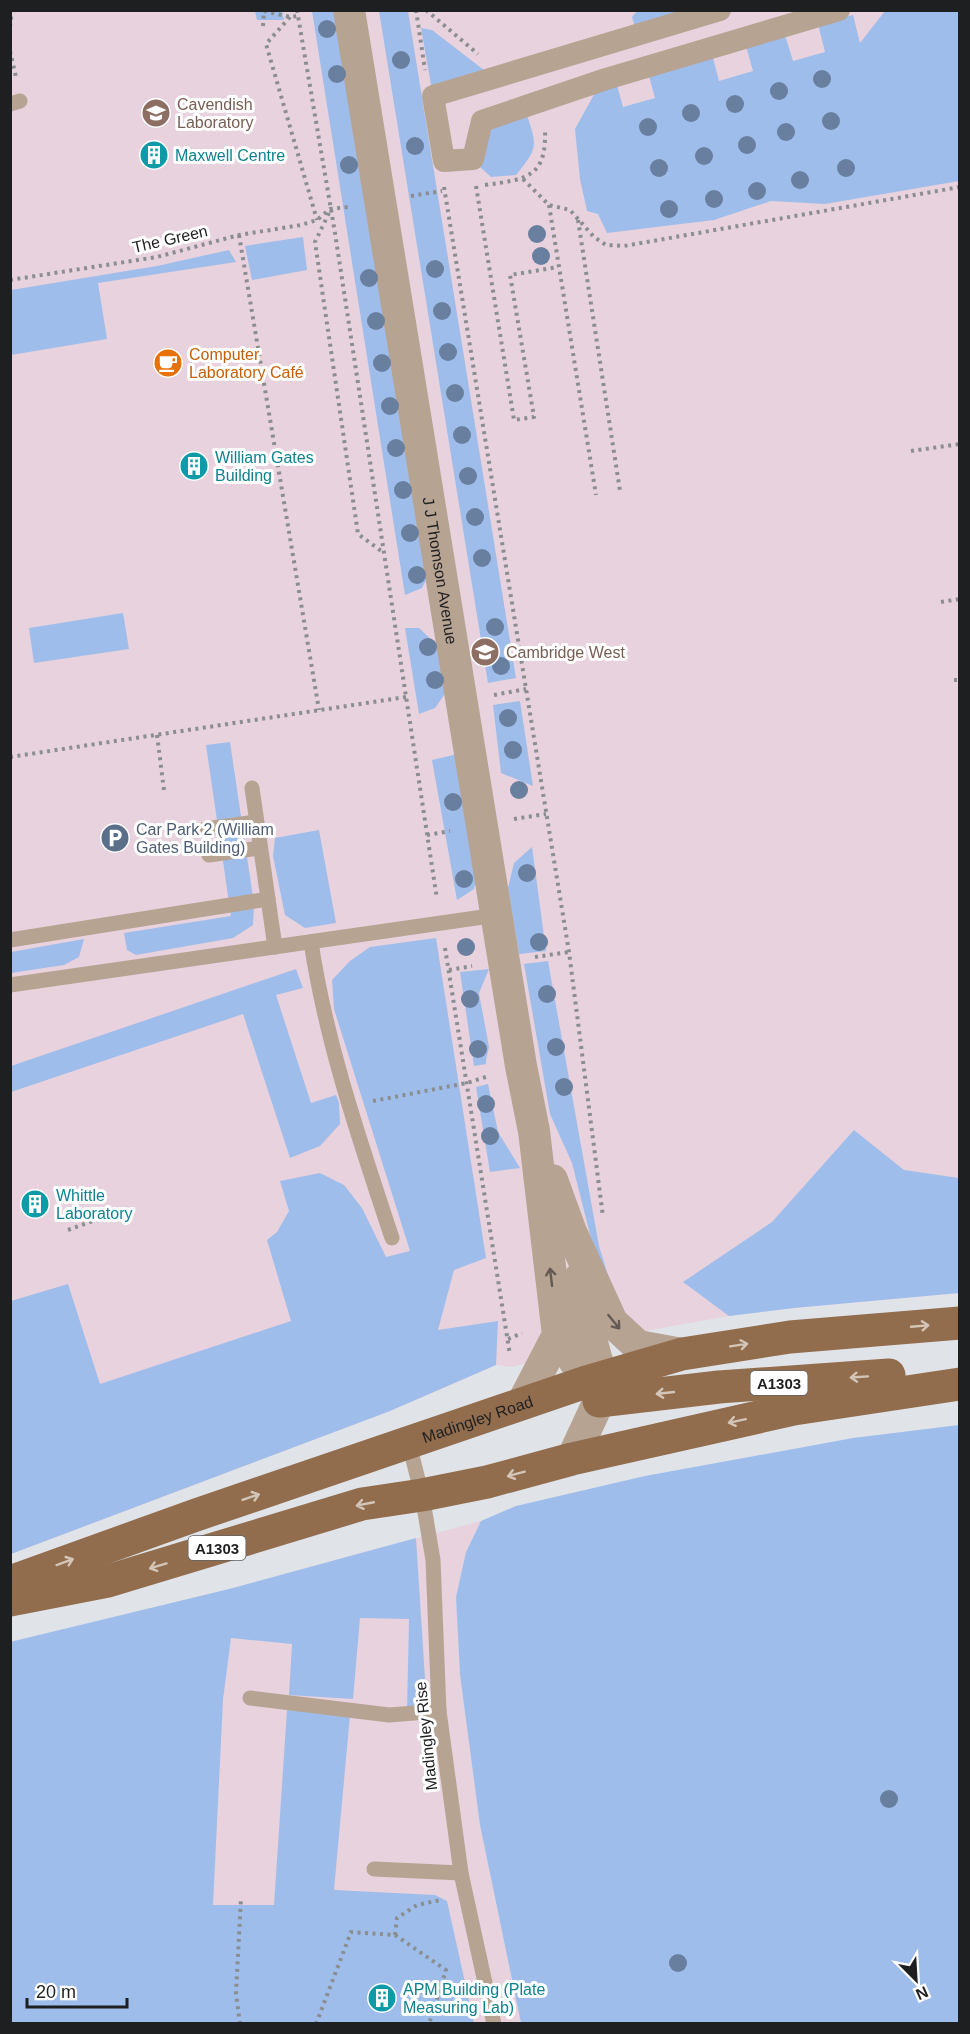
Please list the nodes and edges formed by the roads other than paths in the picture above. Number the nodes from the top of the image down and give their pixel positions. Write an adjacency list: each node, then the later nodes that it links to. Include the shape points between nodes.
1 (349, 10): 10 (street, J J Thomson Avenue)
2 (720, 10): 3 (street, via 433,96 444,161 473,159 482,121 606,79)
3 (839, 10)
4 (252, 788): 5 (lane)
5 (256, 822): 6 (lane); 7 (lane)
6 (205, 830)
7 (260, 848): 8 (lane); 9 (lane)
8 (209, 855)
9 (268, 899): 11 (lane); 13 (lane)
10 (497, 915): 12 (lane); 15 (street, J J Thomson Avenue)
11 (10, 940)
12 (310, 942): 13 (lane); 17 (lane, via 346,1098)
13 (275, 946): 14 (lane)
14 (10, 985)
15 (534, 1131): 16 (street); 19 (street, one-way to 15)
16 (571, 1232): 20 (street, one-way to 20, via 612,1322 638,1346); 23 (street, via 599,1368)
17 (392, 1239)
18 (960, 1323): 20 (main road, Madingley Road / A1303, one-way to 18, via 790,1337)
19 (558, 1335): 23 (street); 24 (street)
20 (682, 1354): 23 (main road, Madingley Road / A1303)
21 (960, 1370): 23 (main road, A1303, one-way to 23, via 719,1387)
22 (960, 1384): 26 (main road, A1303, one-way to 26, via 794,1409)
23 (595, 1387): 24 (main road, Madingley Road / A1303); 26 (street)
24 (522, 1404): 25 (main road, Madingley Road / A1303)
25 (409, 1444): 27 (lane, Madingley Rise); 28 (main road, Madingley Road / A1303, one-way to 25)
26 (572, 1459): 27 (main road, A1303, one-way to 27)
27 (422, 1495): 29 (main road, A1303, one-way to 29, via 362,1504 108,1581); 31 (lane, Madingley Rise, via 433,1560)
28 (10, 1582)
29 (10, 1600)
30 (250, 1698): 31 (lane, via 389,1715)
31 (439, 1712): 33 (lane, Madingley Rise)
32 (374, 1869): 33 (lane)
33 (461, 1873): 34 (lane, Madingley Rise)
34 (494, 2024)

